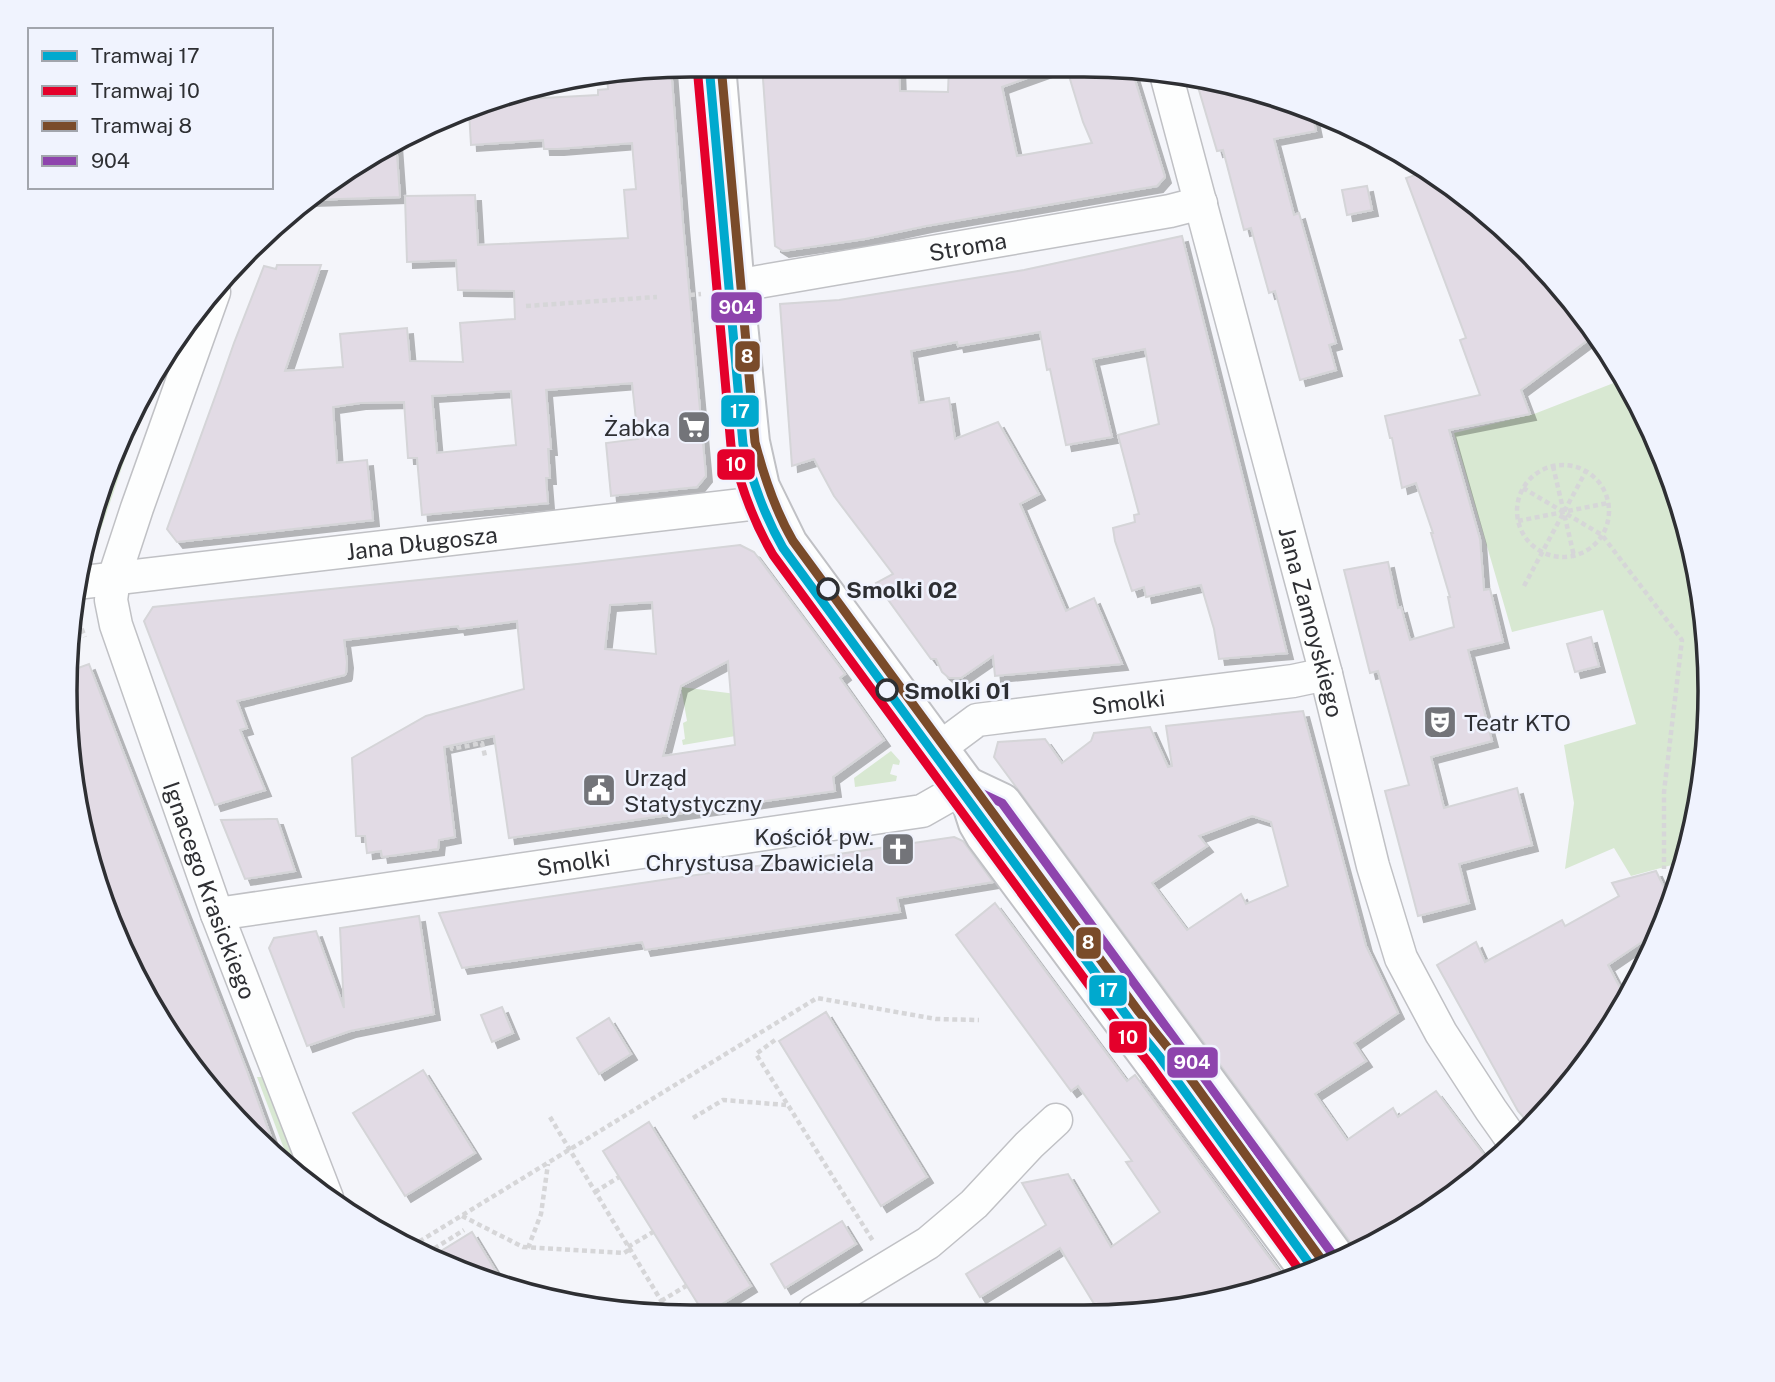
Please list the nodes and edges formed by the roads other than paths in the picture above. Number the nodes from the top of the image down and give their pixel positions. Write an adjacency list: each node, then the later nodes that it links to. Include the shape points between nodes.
1 (716, 77): 4 (street)
2 (1168, 83): 3 (street, Jana Zamoyskiego)
3 (1201, 203): 4 (street, Stroma); 9 (street, Jana Zamoyskiego)
4 (718, 290): 6 (street, via 760,488)
5 (206, 315): 7 (street, Ignacego Krasickiego)
6 (767, 502): 7 (street, Jana Długosza); 10 (street, via 788,544)
7 (114, 578): 8 (street, Jana Długosza); 12 (street, Ignacego Krasickiego, via 111,600 116,625)
8 (87, 582)
9 (1326, 674): 10 (street, Smolki, via 977,720); 14 (street, Jana Zamoyskiego, via 1373,866 1401,958 1441,1033)
10 (938, 749): 11 (street)
11 (966, 786): 12 (street, Smolki, via 922,811); 16 (street, via 1002,803); 17 (street, via 985,835)
12 (218, 914): 15 (street, Ignacego Krasickiego)
13 (1056, 1120): 18 (street, via 974,1205 928,1243)
14 (1508, 1135)
15 (320, 1180)
16 (1331, 1253)
17 (1304, 1264)
18 (826, 1305)

